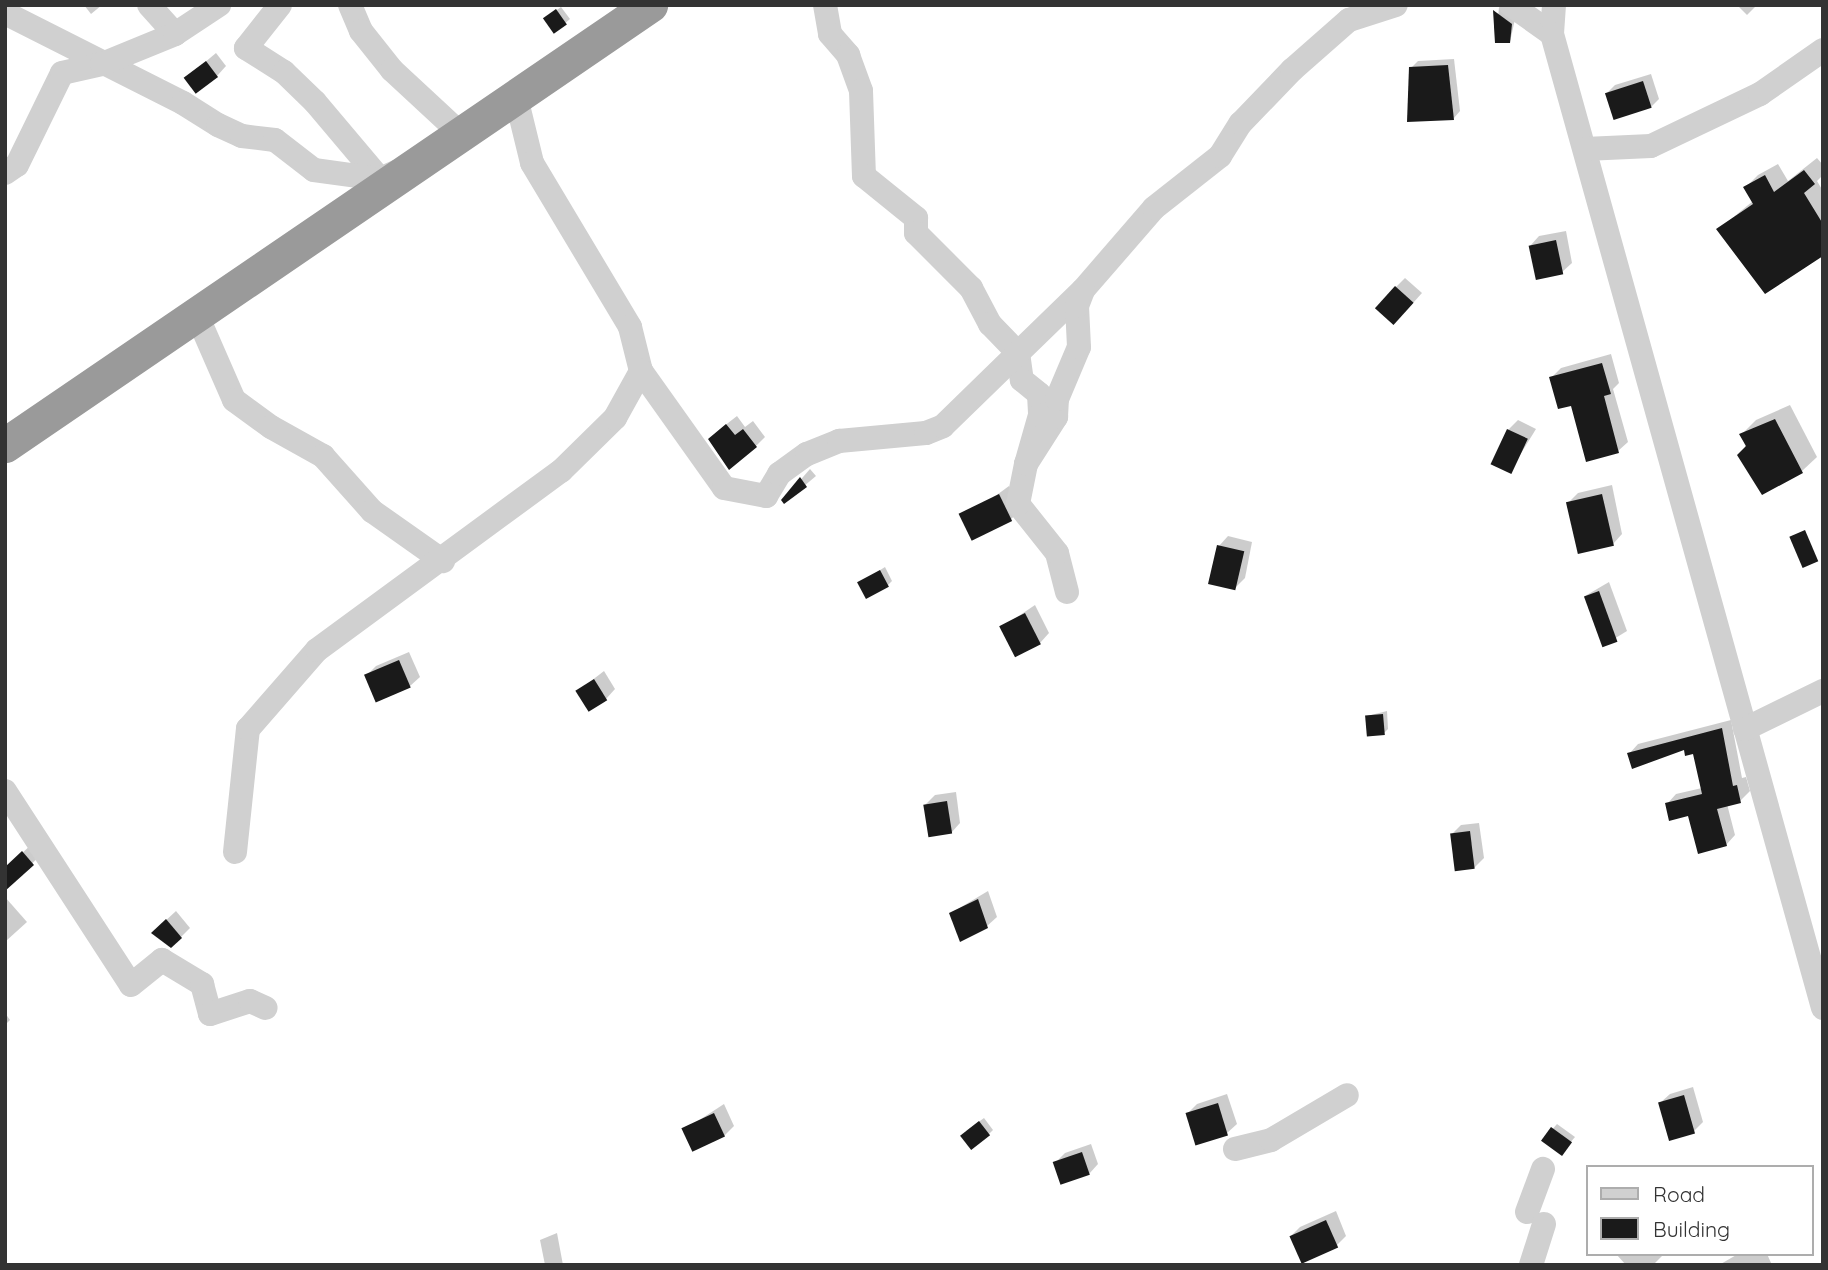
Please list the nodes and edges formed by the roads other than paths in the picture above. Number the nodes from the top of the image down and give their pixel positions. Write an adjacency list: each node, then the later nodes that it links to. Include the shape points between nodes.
1 (149, 5): 11 (street)
2 (219, 5): 11 (street)
3 (280, 5): 19 (street, via 246,48 284,72)
4 (350, 5): 16 (street, via 361,31 392,70)
5 (650, 5): 15 (highway)
6 (825, 5): 22 (street, via 830,34 848,55 861,91 864,176 916,218 916,233 971,288 990,324)
7 (1396, 5): 20 (street, via 1349,20 1292,70 1241,123 1220,156 1154,208)
8 (1511, 5): 12 (street)
9 (1554, 5): 12 (street)
10 (5, 13): 14 (street)
11 (175, 34): 14 (street)
12 (1552, 34): 17 (street)
13 (1823, 50): 17 (street, via 1760,94 1651,146)
14 (102, 64): 18 (street, via 62,73 18,165); 19 (street, via 242,136 275,140 314,170)
15 (515, 93): 16 (highway); 23 (street, via 532,163 630,327)
16 (460, 133): 19 (highway)
17 (1585, 149): 29 (street)
18 (5, 173)
19 (392, 174): 21 (highway)
20 (1083, 290): 22 (street); 25 (street, via 1077,306 1079,347 1057,399 1056,417)
21 (196, 313): 24 (highway); 26 (street, via 234,400 323,456 372,511)
22 (1018, 353): 23 (street, via 943,426 926,433 839,441 807,454 779,474 766,496 724,488); 25 (street, via 1022,380 1039,394 1041,415)
23 (641, 371): 26 (street, via 615,418 561,471)
24 (5, 445)
25 (1026, 464): 27 (street, via 1018,504 1057,553)
26 (443, 561): 31 (street, via 317,650 248,729)
27 (1067, 592)
28 (1823, 691): 29 (street)
29 (1745, 729): 33 (street)
30 (5, 791): 32 (street, via 131,985 162,960 202,985 210,1014 250,1001)
31 (235, 852)
32 (266, 1008)
33 (1823, 1008)
34 (1347, 1095): 35 (street, via 1271,1140)
35 (1235, 1149)
36 (1543, 1169): 37 (street)
37 (1531, 1265)

